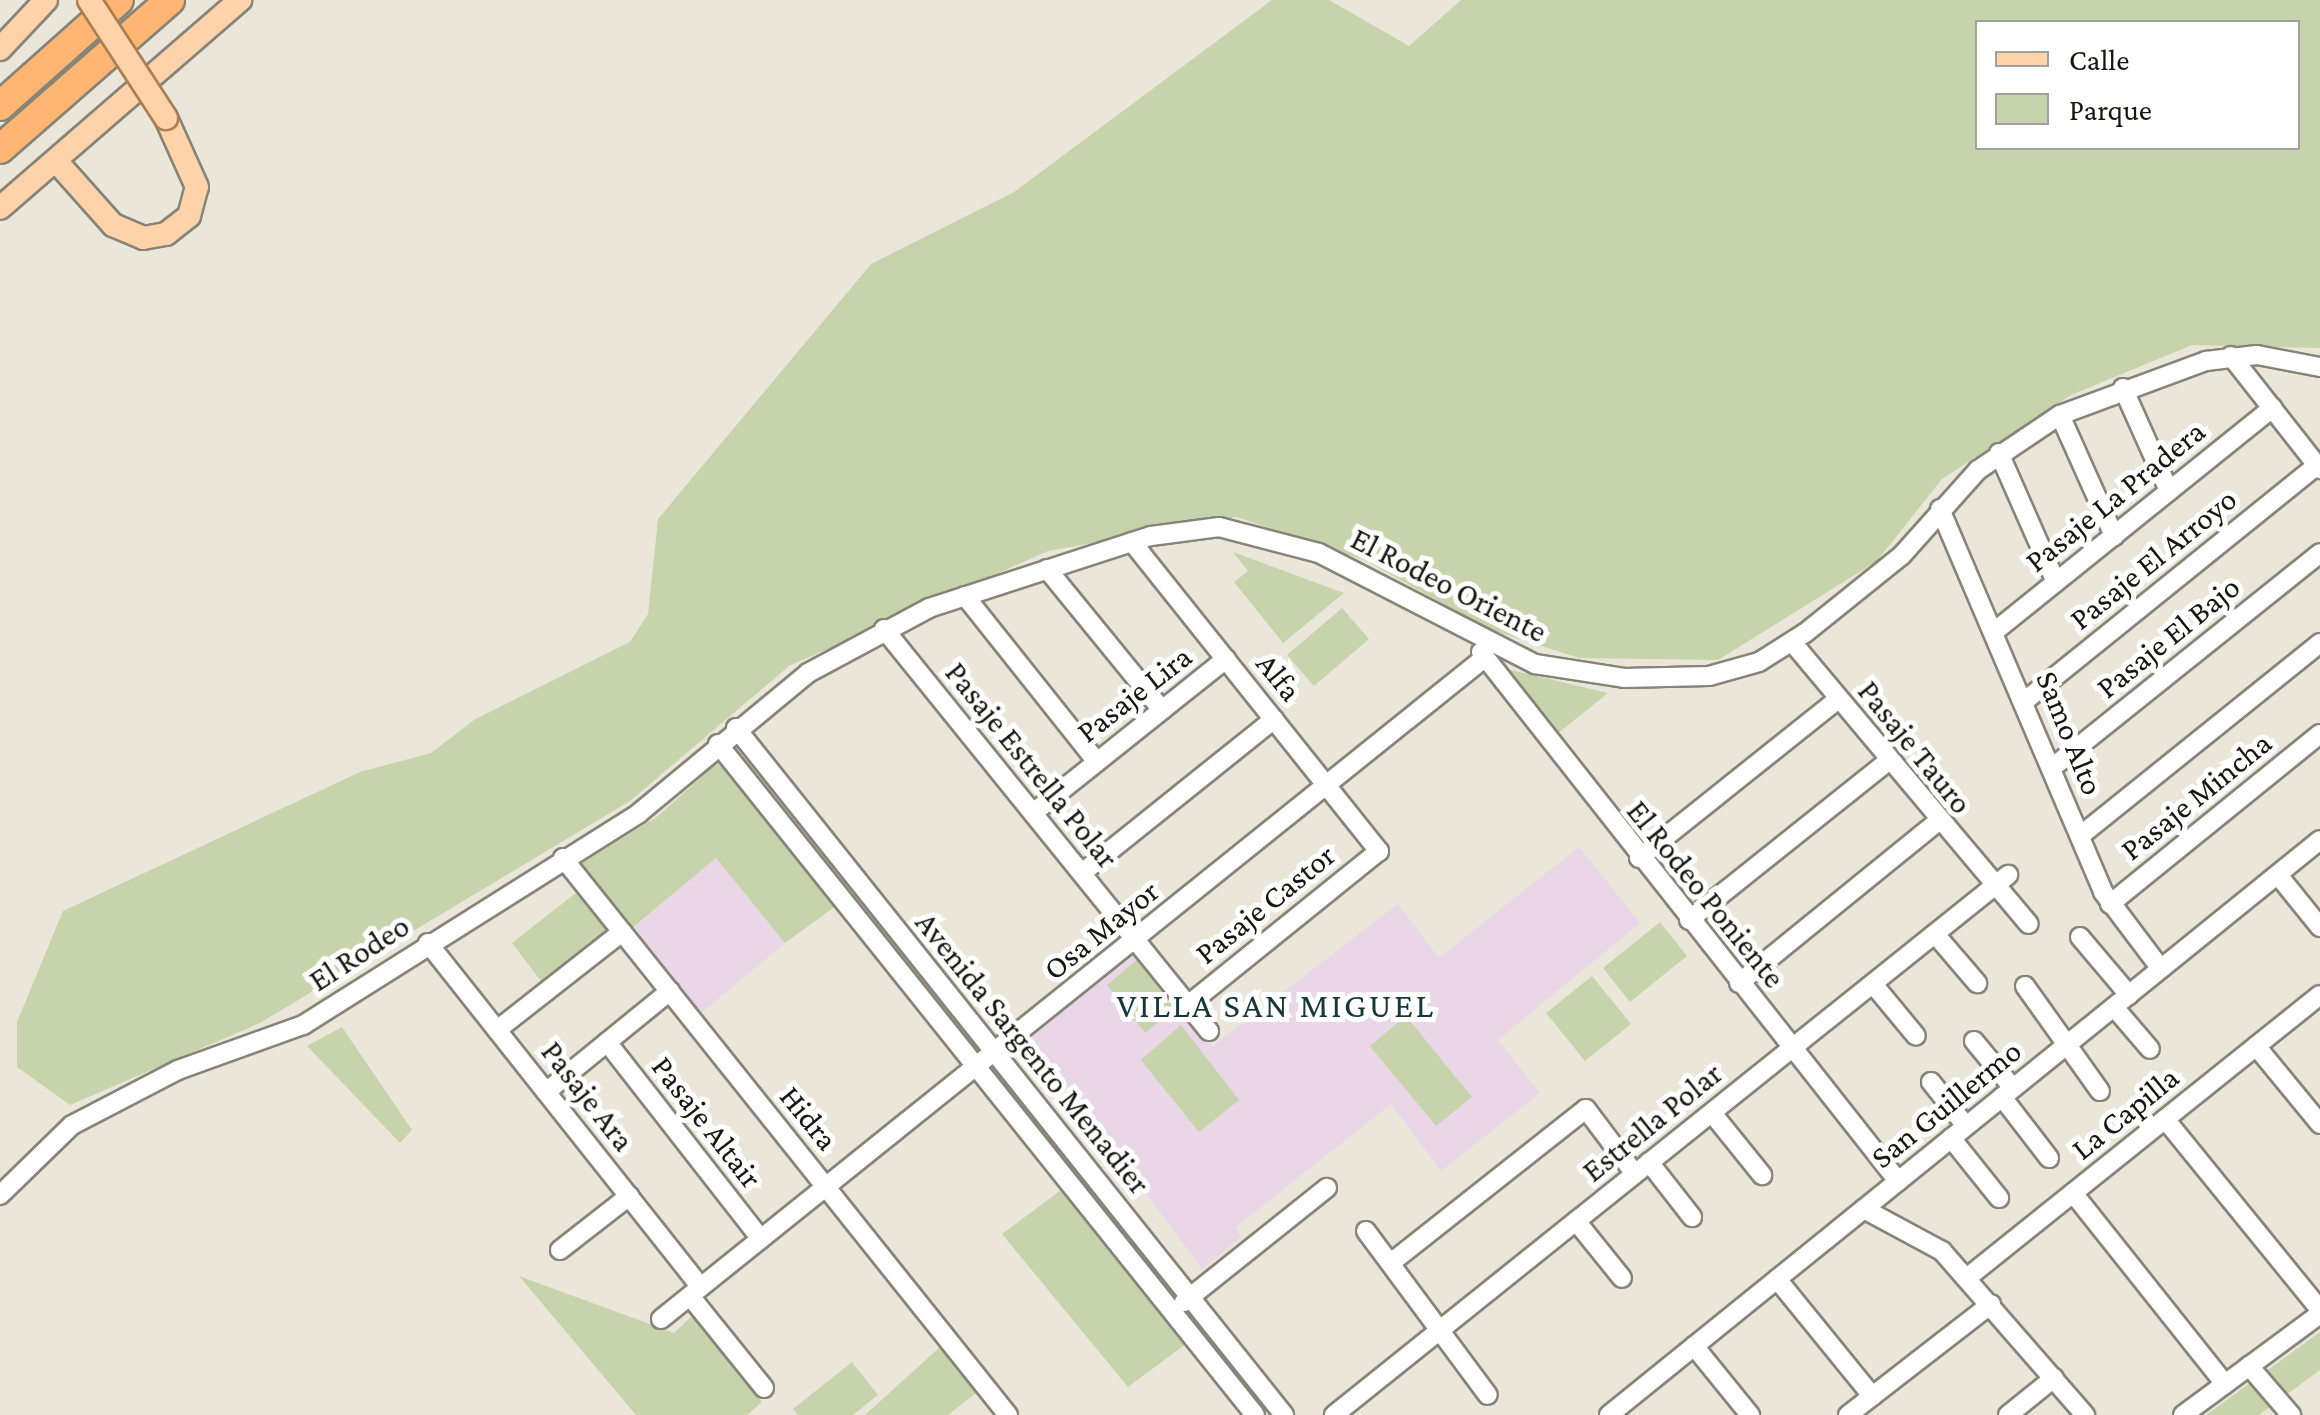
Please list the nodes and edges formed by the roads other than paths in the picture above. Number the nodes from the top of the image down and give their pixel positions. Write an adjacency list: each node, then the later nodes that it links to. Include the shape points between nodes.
1 (46, 0): 6 (main road)
2 (90, 0): 9 (main road, bridge, via 166,118 196,187 190,216 166,234 144,238 114,225)
3 (119, 0): 7 (highway)
4 (170, 0): 8 (highway)
5 (240, 0): 9 (main road)
6 (0, 49)
7 (0, 106)
8 (0, 149)
9 (56, 161): 10 (main road)
10 (0, 208)
11 (2231, 356): 12 (street, El Rodeo Oriente); 13 (street, El Rodeo Oriente); 14 (street)
12 (2320, 367)
13 (2123, 388): 15 (street, El Rodeo Oriente); 18 (street)
14 (2272, 408): 17 (street); 18 (street, Pasaje La Pradera)
15 (2060, 415): 16 (street, El Rodeo Oriente); 20 (street)
16 (1999, 453): 19 (street, El Rodeo Oriente); 24 (street)
17 (2318, 467): 34 (street, Pasaje El Arroyo)
18 (2169, 491): 20 (street, Pasaje La Pradera)
19 (1940, 509): 27 (street, Samo Alto); 29 (street, El Rodeo Oriente, via 1902,556)
20 (2114, 536): 24 (street, Pasaje La Pradera)
21 (1132, 542): 23 (street, El Rodeo Oriente); 28 (street, El Rodeo Oriente, via 1202,527 1284,540); 31 (street, Alfa)
22 (2320, 554): 42 (street, Pasaje El Bajo)
23 (1047, 569): 25 (street, El Rodeo Oriente); 35 (street)
24 (2056, 582): 27 (street, Pasaje La Pradera)
25 (965, 596): 26 (street, El Rodeo Oriente); 41 (street)
26 (884, 629): 37 (street, El Rodeo Oriente); 44 (street, Pasaje Estrella Polar)
27 (1995, 631): 34 (street, Samo Alto)
28 (1478, 639): 29 (street, El Rodeo Oriente, via 1556,670 1657,679 1744,668); 32 (street, El Rodeo Poniente)
29 (1792, 642): 33 (street, Pasaje Tauro)
30 (2320, 644): 46 (street)
31 (1226, 659): 35 (street, Pasaje Lira); 36 (street, Alfa)
32 (1483, 659): 43 (street, Osa Mayor); 50 (street, El Rodeo Poniente)
33 (1838, 699): 40 (street, Pasaje Tauro); 50 (street)
34 (2026, 700): 42 (street, Samo Alto)
35 (1162, 710): 41 (street, Pasaje Lira)
36 (1274, 719): 43 (street, Alfa); 51 (street)
37 (736, 728): 39 (street, El Rodeo); 82 (street, Avenida Sargento Menadier)
38 (2320, 734): 55 (street, Pasaje Mincha)
39 (718, 744): 49 (street, El Rodeo, via 638,813); 83 (street, Avenida Sargento Menadier)
40 (1888, 761): 45 (street, Pasaje Tauro); 56 (street)
41 (1097, 762): 44 (street, Pasaje Lira)
42 (2053, 768): 46 (street, Samo Alto)
43 (1327, 786): 48 (street, Alfa); 62 (street, Osa Mayor)
44 (1032, 813): 51 (street, Pasaje Estrella Polar)
45 (1937, 822): 54 (street, Pasaje Tauro); 65 (street)
46 (2080, 836): 55 (street, Samo Alto)
47 (2320, 840): 52 (street, San Guillermo)
48 (1379, 851): 72 (street, Pasaje Castor)
49 (564, 858): 59 (street, Hidra); 63 (street, El Rodeo)
50 (1639, 858): 56 (street, El Rodeo Poniente)
51 (1082, 873): 62 (street, Pasaje Estrella Polar)
52 (2278, 875): 58 (street); 64 (street, San Guillermo)
53 (2008, 876): 54 (street, Estrella Polar)
54 (1991, 889): 57 (street, Pasaje Tauro); 60 (street, Estrella Polar)
55 (2110, 904): 64 (street, Samo Alto)
56 (1689, 920): 65 (street, El Rodeo Poniente)
57 (2029, 924)
58 (2320, 927)
59 (622, 932): 69 (street, Hidra); 73 (street)
60 (1935, 934): 66 (street); 67 (street, Estrella Polar)
61 (2080, 937): 71 (street)
62 (1136, 940): 72 (street, Pasaje Estrella Polar); 82 (street, Osa Mayor)
63 (428, 943): 73 (street, Pasaje Ara); 100 (street, El Rodeo, via 292,1031 188,1066 72,1125)
64 (2161, 969): 71 (street, San Guillermo)
65 (1739, 982): 80 (street, El Rodeo Poniente)
66 (1978, 983)
67 (1873, 984): 75 (street); 80 (street, Estrella Polar)
68 (2025, 986): 78 (street)
69 (670, 991): 77 (street); 97 (street, Hidra)
70 (2320, 995): 79 (street, La Capilla)
71 (2122, 1001): 78 (street, San Guillermo); 81 (street)
72 (1188, 1005): 74 (street, Pasaje Estrella Polar)
73 (497, 1030): 86 (street, Pasaje Ara)
74 (1209, 1031)
75 (1916, 1036)
76 (1974, 1041): 87 (street)
77 (607, 1042): 86 (street); 107 (street, Pasaje Altair)
78 (2066, 1046): 85 (street); 87 (street, San Guillermo)
79 (2256, 1046): 89 (street, La Capilla); 90 (street)
80 (1792, 1048): 88 (street, Estrella Polar); 96 (street, El Rodeo Poniente)
81 (2150, 1049)
82 (994, 1055): 83 (street, Osa Mayor); 114 (street, Avenida Sargento Menadier)
83 (974, 1067): 97 (street, Osa Mayor); 116 (street, Avenida Sargento Menadier)
84 (1931, 1082): 91 (street)
85 (2100, 1091)
86 (546, 1092): 101 (street, Pasaje Ara)
87 (2008, 1093): 91 (street, San Guillermo); 93 (street)
88 (1712, 1112): 94 (street, Estrella Polar); 95 (street)
89 (2166, 1119): 99 (street, La Capilla); 117 (street)
90 (2320, 1124)
91 (1966, 1126): 92 (street, San Guillermo)
92 (1951, 1138): 96 (street, San Guillermo); 102 (street)
93 (2049, 1158)
94 (1642, 1168): 104 (street); 105 (street, Estrella Polar); 109 (street, via 1586,1108)
95 (1762, 1176)
96 (1898, 1181): 103 (street, San Guillermo)
97 (826, 1186): 107 (street, Osa Mayor); 127 (street, Hidra)
98 (1327, 1188): 114 (street)
99 (2072, 1193): 110 (street, La Capilla); 123 (street)
100 (0, 1195)
101 (629, 1196): 108 (street); 113 (street, Pasaje Ara)
102 (1999, 1198)
103 (1864, 1209): 110 (street, via 1926,1240); 112 (street, San Guillermo)
104 (1692, 1218)
105 (1576, 1221): 111 (street); 119 (street, Estrella Polar)
106 (1366, 1232): 109 (street)
107 (760, 1239): 113 (street, Osa Mayor)
108 (560, 1250)
109 (1392, 1262): 119 (street)
110 (1968, 1277): 115 (street)
111 (1622, 1278)
112 (1777, 1279): 120 (street, San Guillermo); 126 (street)
113 (696, 1291): 118 (street, Osa Mayor); 124 (street, Pasaje Ara)
114 (1190, 1297): 116 (street); 129 (street, Avenida Sargento Menadier)
115 (1991, 1304): 122 (street); 126 (street)
116 (1172, 1312): 128 (street, Avenida Sargento Menadier)
117 (2320, 1312): 121 (street)
118 (661, 1319)
119 (1441, 1329): 125 (street); 130 (street, Estrella Polar)
120 (1694, 1346): 131 (street, San Guillermo); 132 (street)
121 (2249, 1366): 123 (street); 137 (street)
122 (2054, 1378): 134 (street); 135 (street)
123 (2226, 1384): 136 (street)
124 (764, 1388)
125 (1488, 1395)
126 (1872, 1396): 133 (street)
127 (1008, 1415)
128 (1256, 1415)
129 (1284, 1415)
130 (1334, 1415)
131 (1609, 1415)
132 (1750, 1415)
133 (1848, 1415)
134 (2008, 1415)
135 (2085, 1415)
136 (2182, 1415)
137 (2291, 1415)

